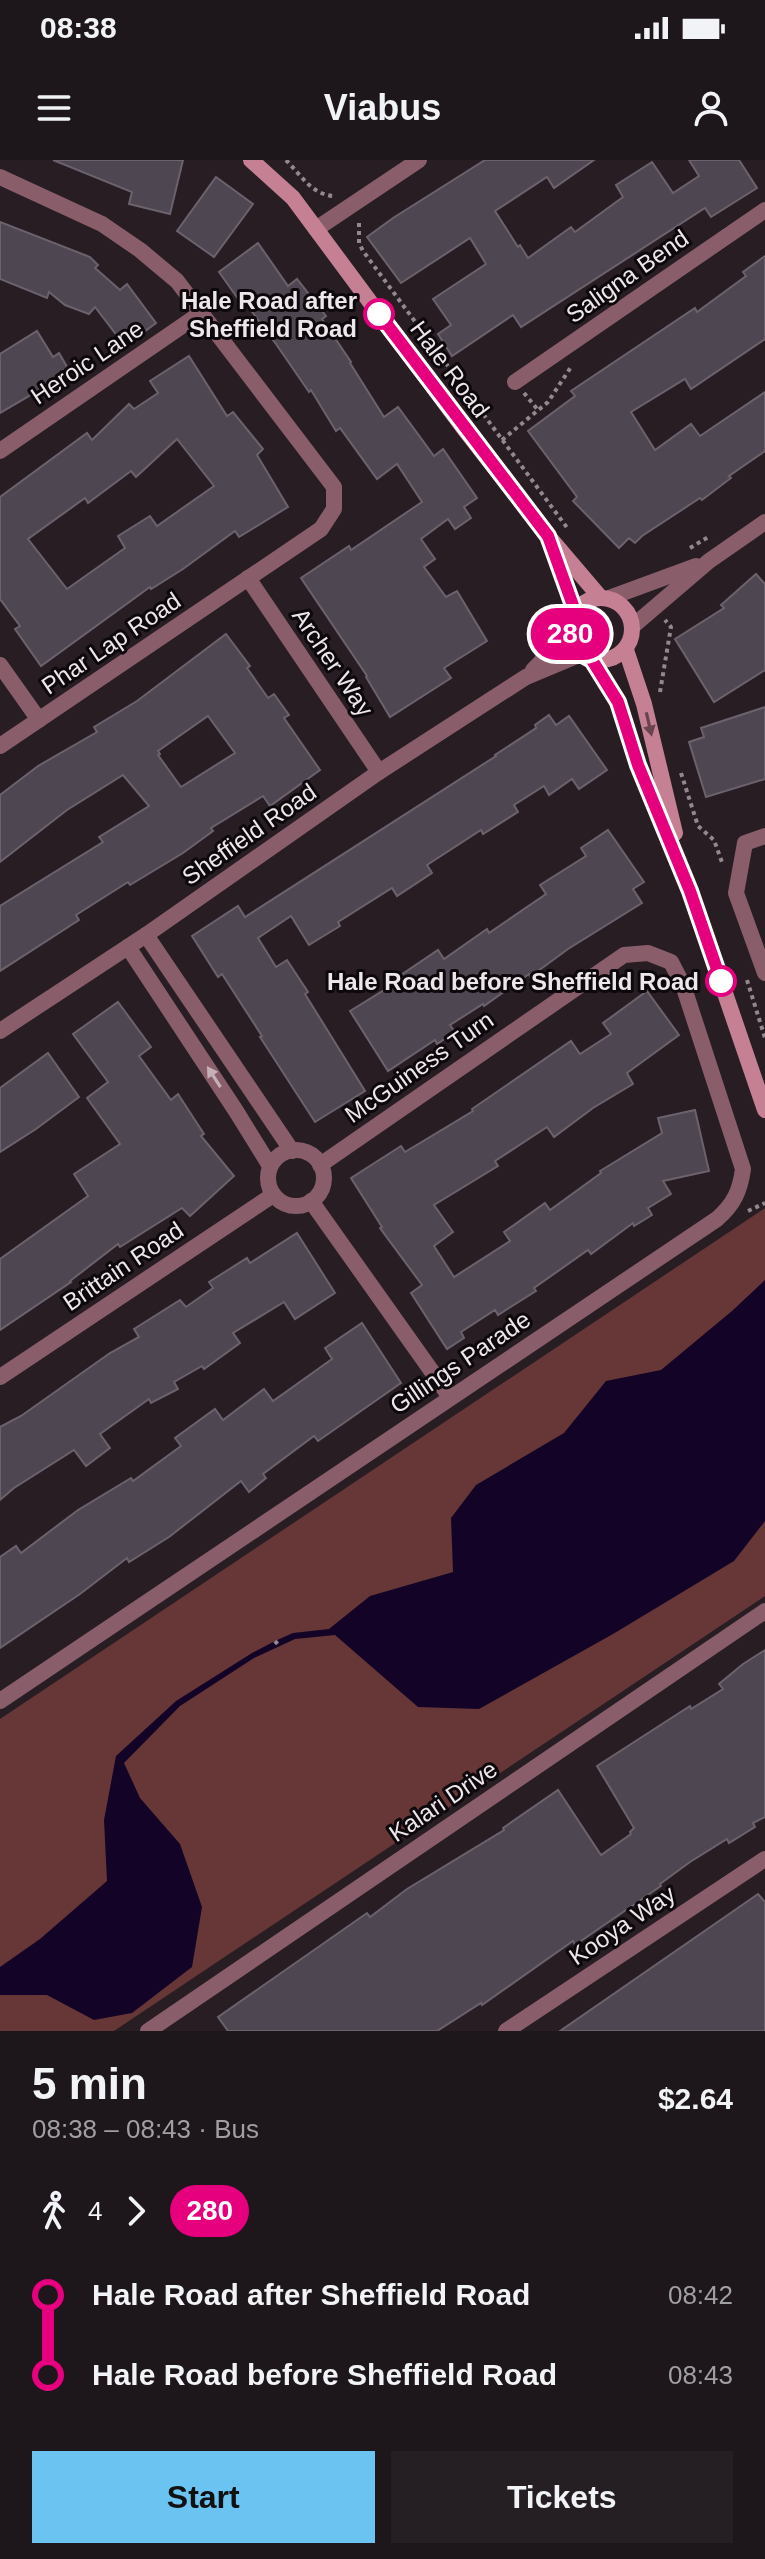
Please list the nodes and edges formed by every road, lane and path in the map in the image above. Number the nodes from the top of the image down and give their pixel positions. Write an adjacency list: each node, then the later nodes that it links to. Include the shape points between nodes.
1 (251, 160): 8 (main road, Hale Road, via 293,198)
2 (286, 160): 5 (path, via 313,190)
3 (419, 160): 8 (street)
4 (0, 177): 9 (street, Phar Lap Road, via 102,224 177,281)
5 (337, 196)
6 (765, 210): 11 (street, Saligna Bend)
7 (360, 221): 12 (path, via 363,251)
8 (316, 229): 17 (main road, Hale Road)
9 (201, 313): 13 (street, Heroic Lane); 20 (street, Phar Lap Road, via 334,487 334,509 321,529)
10 (576, 362): 12 (path, via 548,402)
11 (515, 382)
12 (502, 440): 16 (path)
13 (0, 451)
14 (765, 522): 19 (street)
15 (716, 532): 18 (path)
16 (572, 534)
17 (548, 536): 21 (main road, Hale Road); 23 (main road, Hale Road)
18 (690, 548)
19 (709, 561): 21 (street); 22 (street)
20 (248, 578): 31 (street, Phar Lap Road); 34 (street, Archer Way)
21 (605, 597): 23 (main road, via 586,601); 24 (main road, via 626,608)
22 (656, 607): 24 (street); 30 (path, via 671,627)
23 (575, 611): 25 (main road)
24 (633, 626): 26 (main road)
25 (570, 632): 27 (main road, via 573,644); 29 (street, Sheffield Road)
26 (626, 650): 27 (main road, via 604,661); 37 (main road, one-way to 37)
27 (587, 657): 29 (street, Sheffield Road); 37 (main road, via 618,702)
28 (0, 665): 31 (street)
29 (526, 677): 34 (street, Sheffield Road)
30 (659, 702)
31 (39, 720): 32 (street, Phar Lap Road)
32 (0, 746)
33 (678, 762): 36 (path, via 698,826 714,840)
34 (379, 772): 38 (street, Sheffield Road)
35 (765, 836): 42 (street, via 745,843 736,893)
36 (727, 878)
37 (690, 891): 48 (main road)
38 (146, 935): 39 (street, Sheffield Road); 43 (street)
39 (128, 947): 44 (street); 45 (street, Sheffield Road)
40 (671, 962): 51 (street, McGuiness Turn, via 648,953 624,955); 56 (street, Gillings Parade, via 743,1169 732,1206)
41 (742, 966): 46 (path)
42 (765, 973)
43 (197, 1012): 44 (street); 47 (street)
44 (179, 1024): 49 (street, one-way to 44)
45 (0, 1031)
46 (765, 1038)
47 (256, 1099): 49 (street); 50 (street)
48 (765, 1110)
49 (236, 1111): 52 (street)
50 (292, 1151): 51 (street, via 308,1153); 52 (street)
51 (320, 1165): 54 (street, via 323,1185)
52 (270, 1166): 53 (street)
53 (273, 1195): 54 (street, via 291,1206); 55 (street, Brittain Road)
54 (311, 1201): 56 (street)
55 (0, 1377)
56 (450, 1397): 58 (street, Gillings Parade)
57 (765, 1611): 60 (street, Kalari Drive)
58 (0, 1701)
59 (765, 1859): 61 (street, Kooya Way)
60 (150, 2031)
61 (506, 2031)

